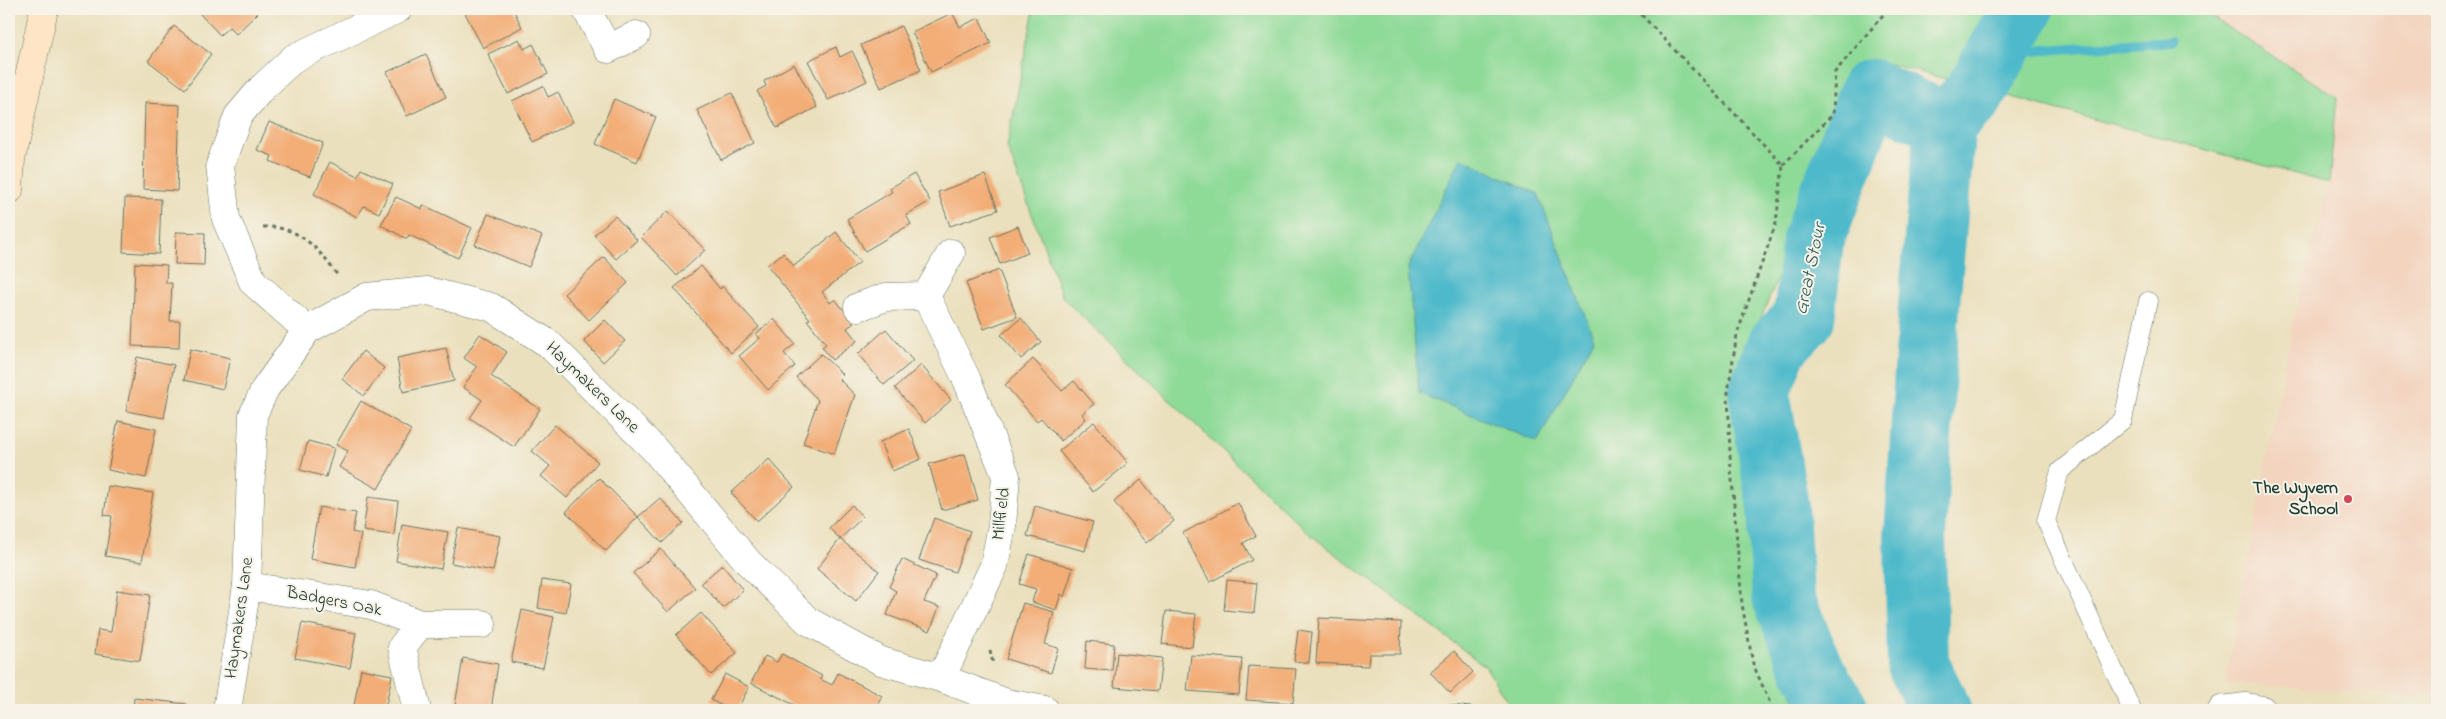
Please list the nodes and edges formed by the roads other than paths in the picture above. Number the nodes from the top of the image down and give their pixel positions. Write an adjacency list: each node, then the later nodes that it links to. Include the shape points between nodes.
1 (44, 9): 5 (street)
2 (398, 9): 11 (street, via 294,58 238,116 220,165 226,219 253,282)
3 (586, 9): 4 (street, via 608,50)
4 (636, 35)
5 (10, 154): 6 (street)
6 (9, 190)
7 (951, 253): 8 (street)
8 (926, 296): 10 (street, via 886,297); 15 (street, Millfield, via 967,380 1006,476 1002,526 994,566)
9 (2148, 301): 19 (lane, via 2123,420 2060,471 2046,520)
10 (858, 307)
11 (307, 330): 12 (street, Haymakers Lane, via 266,389 253,415); 15 (street, Haymakers Lane, via 367,297 428,291 491,307 550,344 654,449 748,562 808,621 881,661)
12 (247, 586): 13 (street, Badgers Oak, via 371,605); 16 (street, Haymakers Lane)
13 (420, 624): 14 (street, Badgers Oak); 17 (street, via 402,647)
14 (482, 624)
15 (941, 678): 18 (street, Haymakers Lane, via 1008,703)
16 (227, 710)
17 (417, 710)
18 (1045, 710)
19 (2132, 710)
20 (2222, 710): 21 (street, via 2246,707)
21 (2262, 710)

